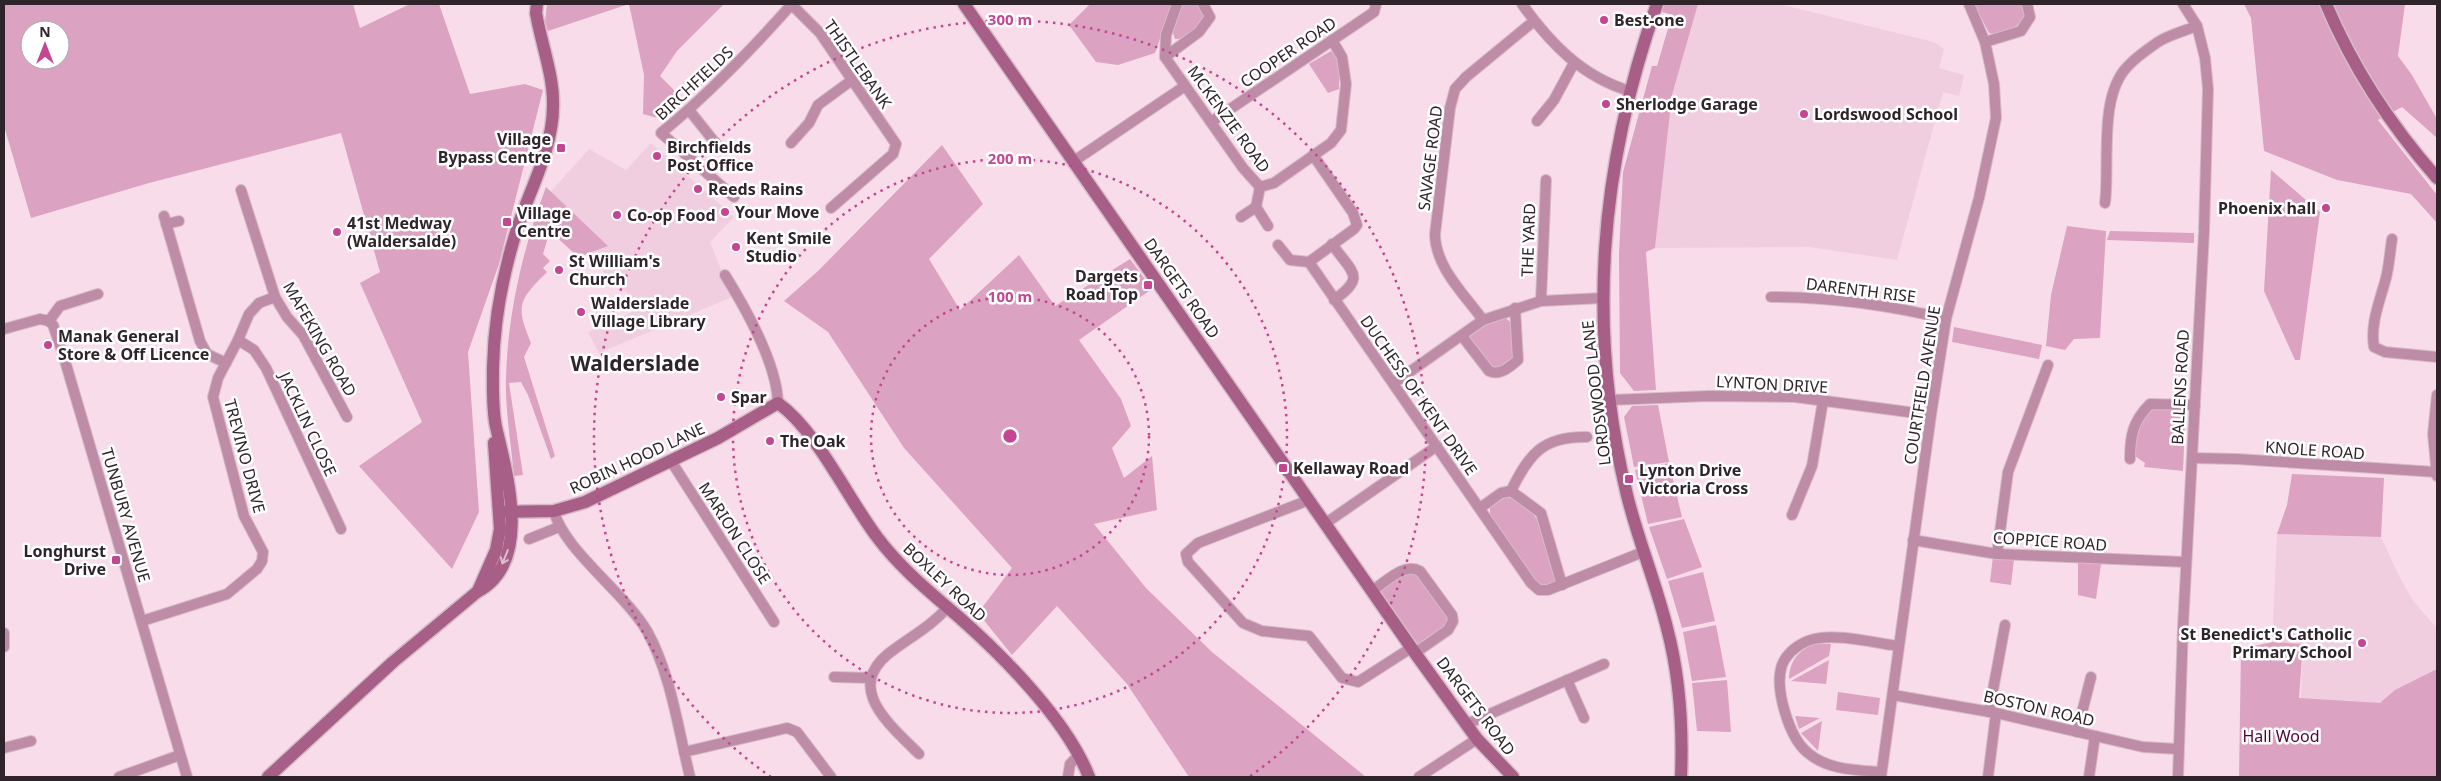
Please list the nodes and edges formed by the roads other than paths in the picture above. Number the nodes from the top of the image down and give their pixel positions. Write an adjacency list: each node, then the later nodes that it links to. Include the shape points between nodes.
1 (537, 4): 79 (street, via 554,106 545,154 517,229 506,270 494,343 496,426 493,440)
2 (792, 4): 19 (street, THISTLEBANK, via 820,33); 22 (street, BIRCHFIELDS, via 748,54)
3 (964, 4): 28 (street, DARGETS ROAD)
4 (1177, 4): 17 (street, via 1166,35)
5 (1203, 4): 17 (street, MCKENZIE ROAD, via 1210,17 1199,32)
6 (1376, 4): 15 (street, COOPER ROAD, via 1374,12)
7 (1522, 4): 13 (street)
8 (1658, 4): 21 (street, LORDSWOOD LANE)
9 (1969, 4): 16 (street, COURTFIELD AVENUE)
10 (2027, 4): 16 (street, via 2030,17 2021,30)
11 (2183, 4): 14 (street, BALLENS ROAD)
12 (2326, 4): 29 (street, via 2364,80 2411,148)
13 (1534, 21): 18 (street); 53 (street, SAVAGE ROAD, via 1466,77 1455,89 1450,108 1435,234 1436,250)
14 (2197, 26): 34 (street, via 2159,41 2127,67 2114,89 2108,115); 66 (street, BALLENS ROAD, via 2208,89)
15 (1332, 40): 24 (street, COOPER ROAD); 27 (street, MCKENZIE ROAD, via 1342,57 1346,84 1341,130 1331,143)
16 (1985, 42): 52 (street, COURTFIELD AVENUE, via 1994,84 1996,118 1979,198)
17 (1165, 57): 20 (street, MCKENZIE ROAD)
18 (1574, 63): 21 (street, via 1604,82); 23 (street, via 1554,100)
19 (852, 80): 25 (street, via 818,105 809,123); 36 (street, THISTLEBANK, via 896,144 893,154)
20 (1185, 86): 24 (street, MCKENZIE ROAD); 28 (street)
21 (1630, 91): 48 (street, LORDSWOOD LANE, via 1607,204)
22 (689, 110): 26 (street); 33 (street, BIRCHFIELDS, via 661,133)
23 (1538, 121)
24 (1211, 122): 31 (street, MCKENZIE ROAD)
25 (791, 143)
26 (717, 145)
27 (1313, 155): 31 (street, MCKENZIE ROAD, via 1274,183); 41 (street, via 1356,220 1354,229)
28 (1074, 161): 76 (street, DARGETS ROAD)
29 (2437, 178)
30 (1546, 180): 50 (street, THE YARD)
31 (1260, 187): 35 (street)
32 (241, 190): 47 (street, MAFEKING ROAD)
33 (734, 197)
34 (2105, 203)
35 (1256, 207): 37 (street); 39 (street)
36 (831, 208)
37 (1241, 217)
38 (179, 221): 59 (street, via 165,220 200,341 207,354)
39 (1268, 226)
40 (2392, 240): 58 (street, via 2375,315 2374,347 2385,352)
41 (1332, 244): 43 (street); 49 (street, via 1354,276 1351,288)
42 (1278, 245): 43 (street, via 1290,260)
43 (1309, 262): 49 (street, DUCHESS OF KENT DRIVE)
44 (725, 275): 65 (street, via 773,371)
45 (98, 294): 54 (street, via 60,306)
46 (1771, 296): 52 (street, DARENTH RISE, via 1867,303)
47 (275, 298): 57 (street, TREVINO DRIVE, via 259,303 248,314); 68 (street, MAFEKING ROAD, via 303,335)
48 (1603, 298): 50 (street); 63 (street, LORDSWOOD LANE)
49 (1334, 300): 61 (street, DUCHESS OF KENT DRIVE)
50 (1541, 301): 51 (street)
51 (1515, 308): 53 (street); 56 (street, via 1518,360 1504,370 1489,371)
52 (1946, 318): 67 (street, COURTFIELD AVENUE)
53 (1483, 320): 56 (street)
54 (49, 321): 55 (street, via 40,319); 92 (street, TUNBURY AVENUE, via 63,354)
55 (4, 329)
56 (1462, 336): 61 (street)
57 (238, 340): 59 (street, TREVINO DRIVE); 83 (street, JACKLIN CLOSE, via 254,350 266,368)
58 (2437, 357)
59 (226, 363): 92 (street, TREVINO DRIVE, via 213,397 244,516 263,552 262,561 227,594)
60 (2048, 365): 87 (street, via 2008,472)
61 (1394, 383): 70 (street, DUCHESS OF KENT DRIVE)
62 (2437, 395): 74 (street, via 2433,434)
63 (1610, 400): 64 (street, LYNTON DRIVE, via 1708,396); 86 (street, LORDSWOOD LANE, via 1622,474)
64 (1823, 400): 67 (street, LYNTON DRIVE); 80 (street, via 1812,466)
65 (778, 403): 73 (street, ROBIN HOOD LANE); 91 (street, BOXLEY ROAD, via 810,436 886,549 908,574)
66 (2195, 405): 71 (street, BALLENS ROAD); 72 (street, via 2150,404 2138,416 2130,442)
67 (1930, 415): 85 (street, COURTFIELD AVENUE)
68 (347, 417)
69 (1587, 437): 75 (street, via 1546,442 1520,473)
70 (1437, 446): 77 (street, DUCHESS OF KENT DRIVE); 81 (street)
71 (2192, 458): 74 (street, KNOLE ROAD); 88 (street, BALLENS ROAD)
72 (2130, 459)
73 (672, 461): 78 (street, ROBIN HOOD LANE, via 585,502); 93 (street, MARION CLOSE)
74 (2436, 475)
75 (1511, 491): 77 (street, via 1501,493); 89 (street, via 1541,513)
76 (1309, 500): 81 (street, DARGETS ROAD); 98 (street, via 1198,543 1186,554 1188,562 1243,623 1262,631 1309,636 1342,678 1358,682)
77 (1480, 508): 89 (street, DUCHESS OF KENT DRIVE, via 1531,583 1539,590)
78 (554, 511): 79 (street, ROBIN HOOD LANE); 82 (street)
79 (506, 512): 121 (street, via 496,550 478,592 393,662)
80 (1792, 515)
81 (1326, 523): 90 (street, DARGETS ROAD)
82 (559, 527): 84 (street); 114 (street, via 631,607 647,631 665,673)
83 (340, 529)
84 (529, 539)
85 (1913, 540): 87 (street, COPPICE ROAD); 96 (street, COURTFIELD AVENUE)
86 (1643, 552): 89 (street, DUCHESS OF KENT DRIVE); 128 (street, LORDSWOOD LANE, via 1668,629 1678,680)
87 (1997, 554): 88 (street, COPPICE ROAD)
88 (2186, 562): 113 (street, BALLENS ROAD)
89 (1562, 585)
90 (1373, 590): 98 (street, DARGETS ROAD); 98 (street, DARGETS ROAD, via 1404,570 1415,568 1420,570 1452,615 1454,621 1448,630)
91 (947, 608): 102 (street, via 932,623 883,658); 117 (street, BOXLEY ROAD, via 1051,712)
92 (142, 621): 116 (street, TUNBURY AVENUE)
93 (774, 622)
94 (2005, 625): 105 (street)
95 (4, 633): 97 (street)
96 (1898, 646): 104 (street, COURTFIELD AVENUE); 118 (street, via 1841,638 1813,639 1793,649 1781,668 1785,710 1794,736 1807,753 1836,767)
97 (4, 647)
98 (1413, 650): 107 (street, DARGETS ROAD)
99 (1604, 664): 103 (street)
100 (834, 677): 102 (street)
101 (2091, 677): 108 (street)
102 (870, 678): 115 (street, via 872,700)
103 (1567, 680): 106 (street); 107 (street)
104 (1893, 695): 105 (street, BOSTON ROAD); 118 (street, COURTFIELD AVENUE)
105 (1992, 713): 108 (street, BOSTON ROAD); 129 (street)
106 (1584, 718)
107 (1467, 724): 110 (street, DARGETS ROAD)
108 (2077, 732): 109 (street, BOSTON ROAD)
109 (2096, 736): 113 (street, BOSTON ROAD, via 2143,747); 130 (street)
110 (1477, 739): 126 (street); 127 (street, DARGETS ROAD)
111 (31, 741): 112 (street)
112 (4, 748)
113 (2178, 749): 131 (street, BALLENS ROAD)
114 (684, 752): 122 (street); 123 (street, via 787,728 798,732)
115 (919, 754)
116 (180, 755): 119 (street); 120 (street, TUNBURY AVENUE)
117 (1079, 755): 124 (street, via 1070,764); 125 (street, BOXLEY ROAD)
118 (1881, 775)
119 (119, 777)
120 (187, 777)
121 (268, 777)
122 (690, 777)
123 (831, 777)
124 (1068, 777)
125 (1090, 777)
126 (1419, 777)
127 (1513, 777)
128 (1681, 777)
129 (1988, 777)
130 (2088, 777)
131 (2178, 777)

